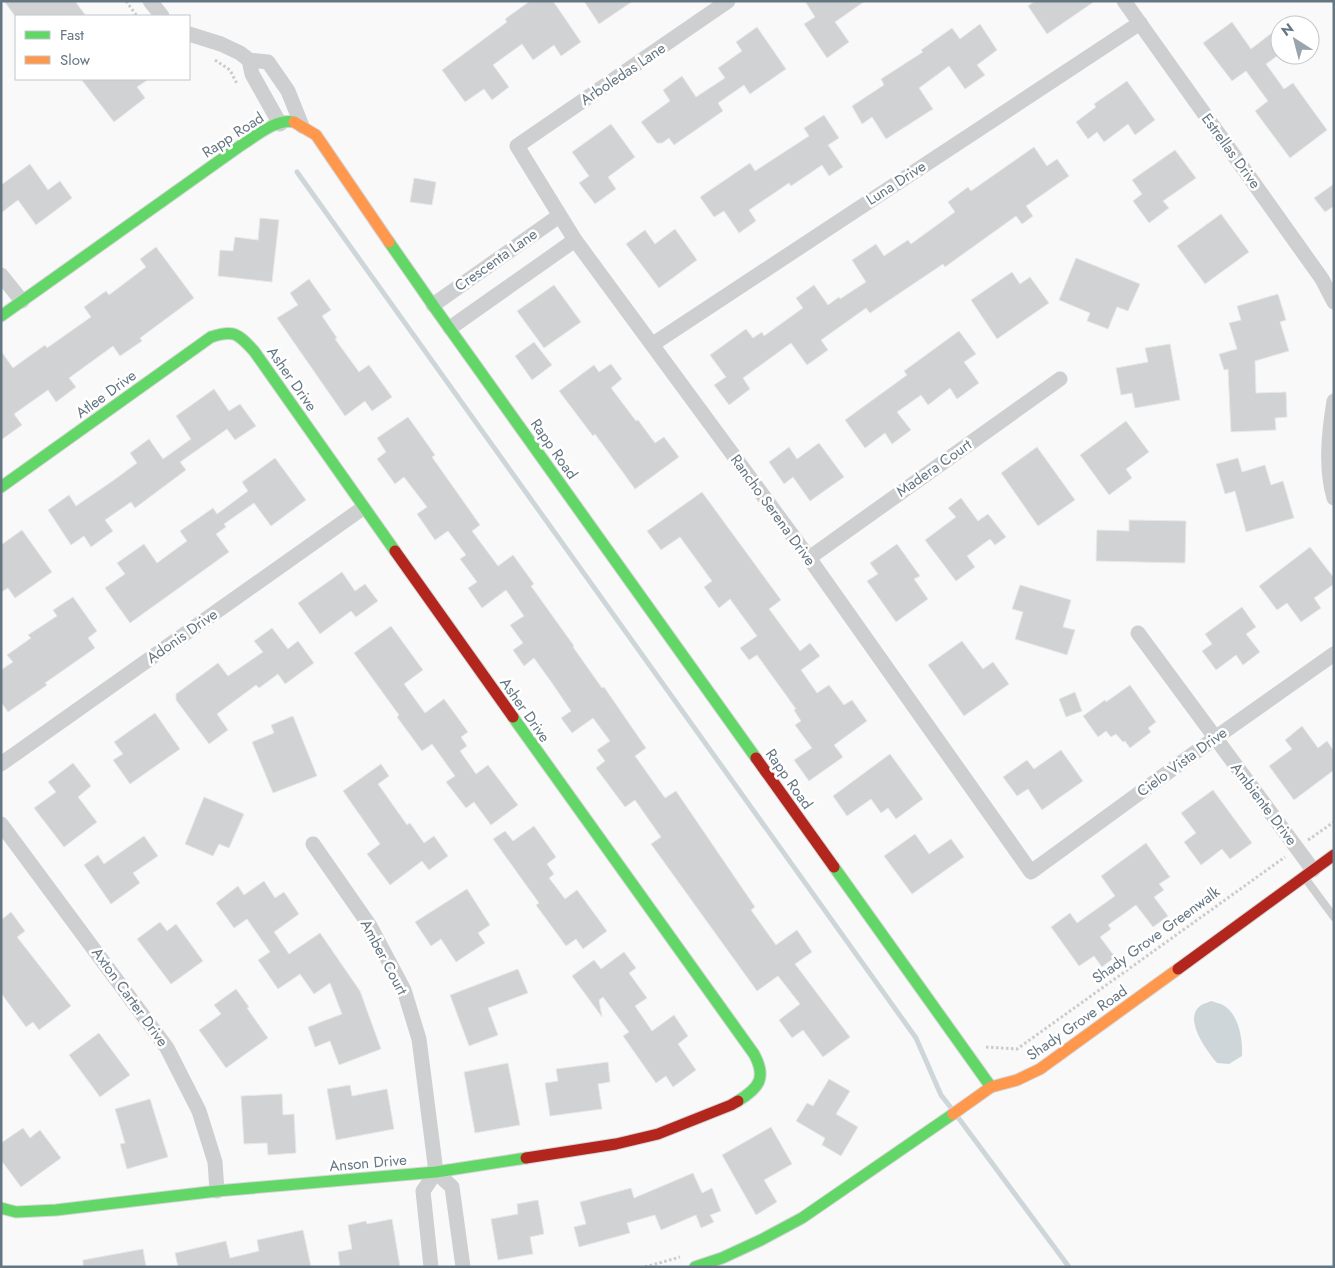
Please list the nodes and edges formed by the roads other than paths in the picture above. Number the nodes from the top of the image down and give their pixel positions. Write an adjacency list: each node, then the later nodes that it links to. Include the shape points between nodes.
1 (150, 1): 4 (street)
2 (728, 1): 10 (street, Arboledas Lane)
3 (1124, 1): 5 (street, Estrellas Drive)
4 (161, 15)
5 (1140, 23): 15 (street, Estrellas Drive, via 1322,279); 20 (street, Luna Drive)
6 (190, 34): 7 (street, via 221,44)
7 (249, 60): 8 (street, via 252,74); 9 (street, via 268,62 288,91)
8 (280, 124): 9 (street, Rapp Road, via 285,121); 14 (street, Rapp Road, via 240,146)
9 (302, 126): 16 (street, Rapp Road, via 316,135)
10 (517, 146): 11 (street, Rancho Serena Drive)
11 (559, 216): 12 (street, Rancho Serena Drive); 16 (street, Crescenta Lane)
12 (575, 240): 18 (street, Crescenta Lane); 20 (street, Rancho Serena Drive)
13 (1, 275): 14 (street)
14 (22, 301): 17 (street, Rapp Road)
15 (1334, 302)
16 (433, 304): 18 (street, Rapp Road)
17 (1, 316)
18 (450, 328): 37 (street, Rapp Road)
19 (232, 332): 23 (street, Atlee Drive, via 211,337); 25 (street, Asher Drive, via 254,351)
20 (653, 344): 26 (street, Rancho Serena Drive)
21 (1060, 379): 26 (street, Madera Court)
22 (1334, 401): 24 (street, via 1329,430)
23 (1, 487)
24 (1334, 498)
25 (364, 508): 30 (street, Adonis Drive); 38 (street, Asher Drive, via 754,1054 760,1065 760,1081 752,1092)
26 (809, 558): 34 (street, Rancho Serena Drive)
27 (1138, 633): 29 (street, Ambiente Drive)
28 (1334, 654): 29 (street, Cielo Vista Drive)
29 (1214, 738): 34 (street, Cielo Vista Drive); 35 (street, Ambiente Drive, via 1297,848)
30 (1, 764)
31 (1, 824): 40 (street, Axton Carter Drive, via 167,1048 199,1111 215,1162)
32 (312, 844): 39 (street, Amber Court, via 370,926 404,990 419,1039)
33 (1334, 855): 35 (street, Shady Grove Road)
34 (1031, 872)
35 (1308, 873): 36 (lane); 37 (street, Shady Grove Road, via 1040,1069)
36 (1334, 917)
37 (991, 1087): 44 (street, Shady Grove Road, via 802,1218 722,1258)
38 (731, 1105): 39 (street, Anson Drive, via 658,1134 616,1144)
39 (436, 1172): 40 (street, Anson Drive); 42 (street, via 423,1191); 43 (street, via 452,1187)
40 (217, 1191): 41 (street, Anson Drive, via 56,1210 16,1212)
41 (1, 1208)
42 (432, 1267)
43 (463, 1267)
44 (695, 1267)

